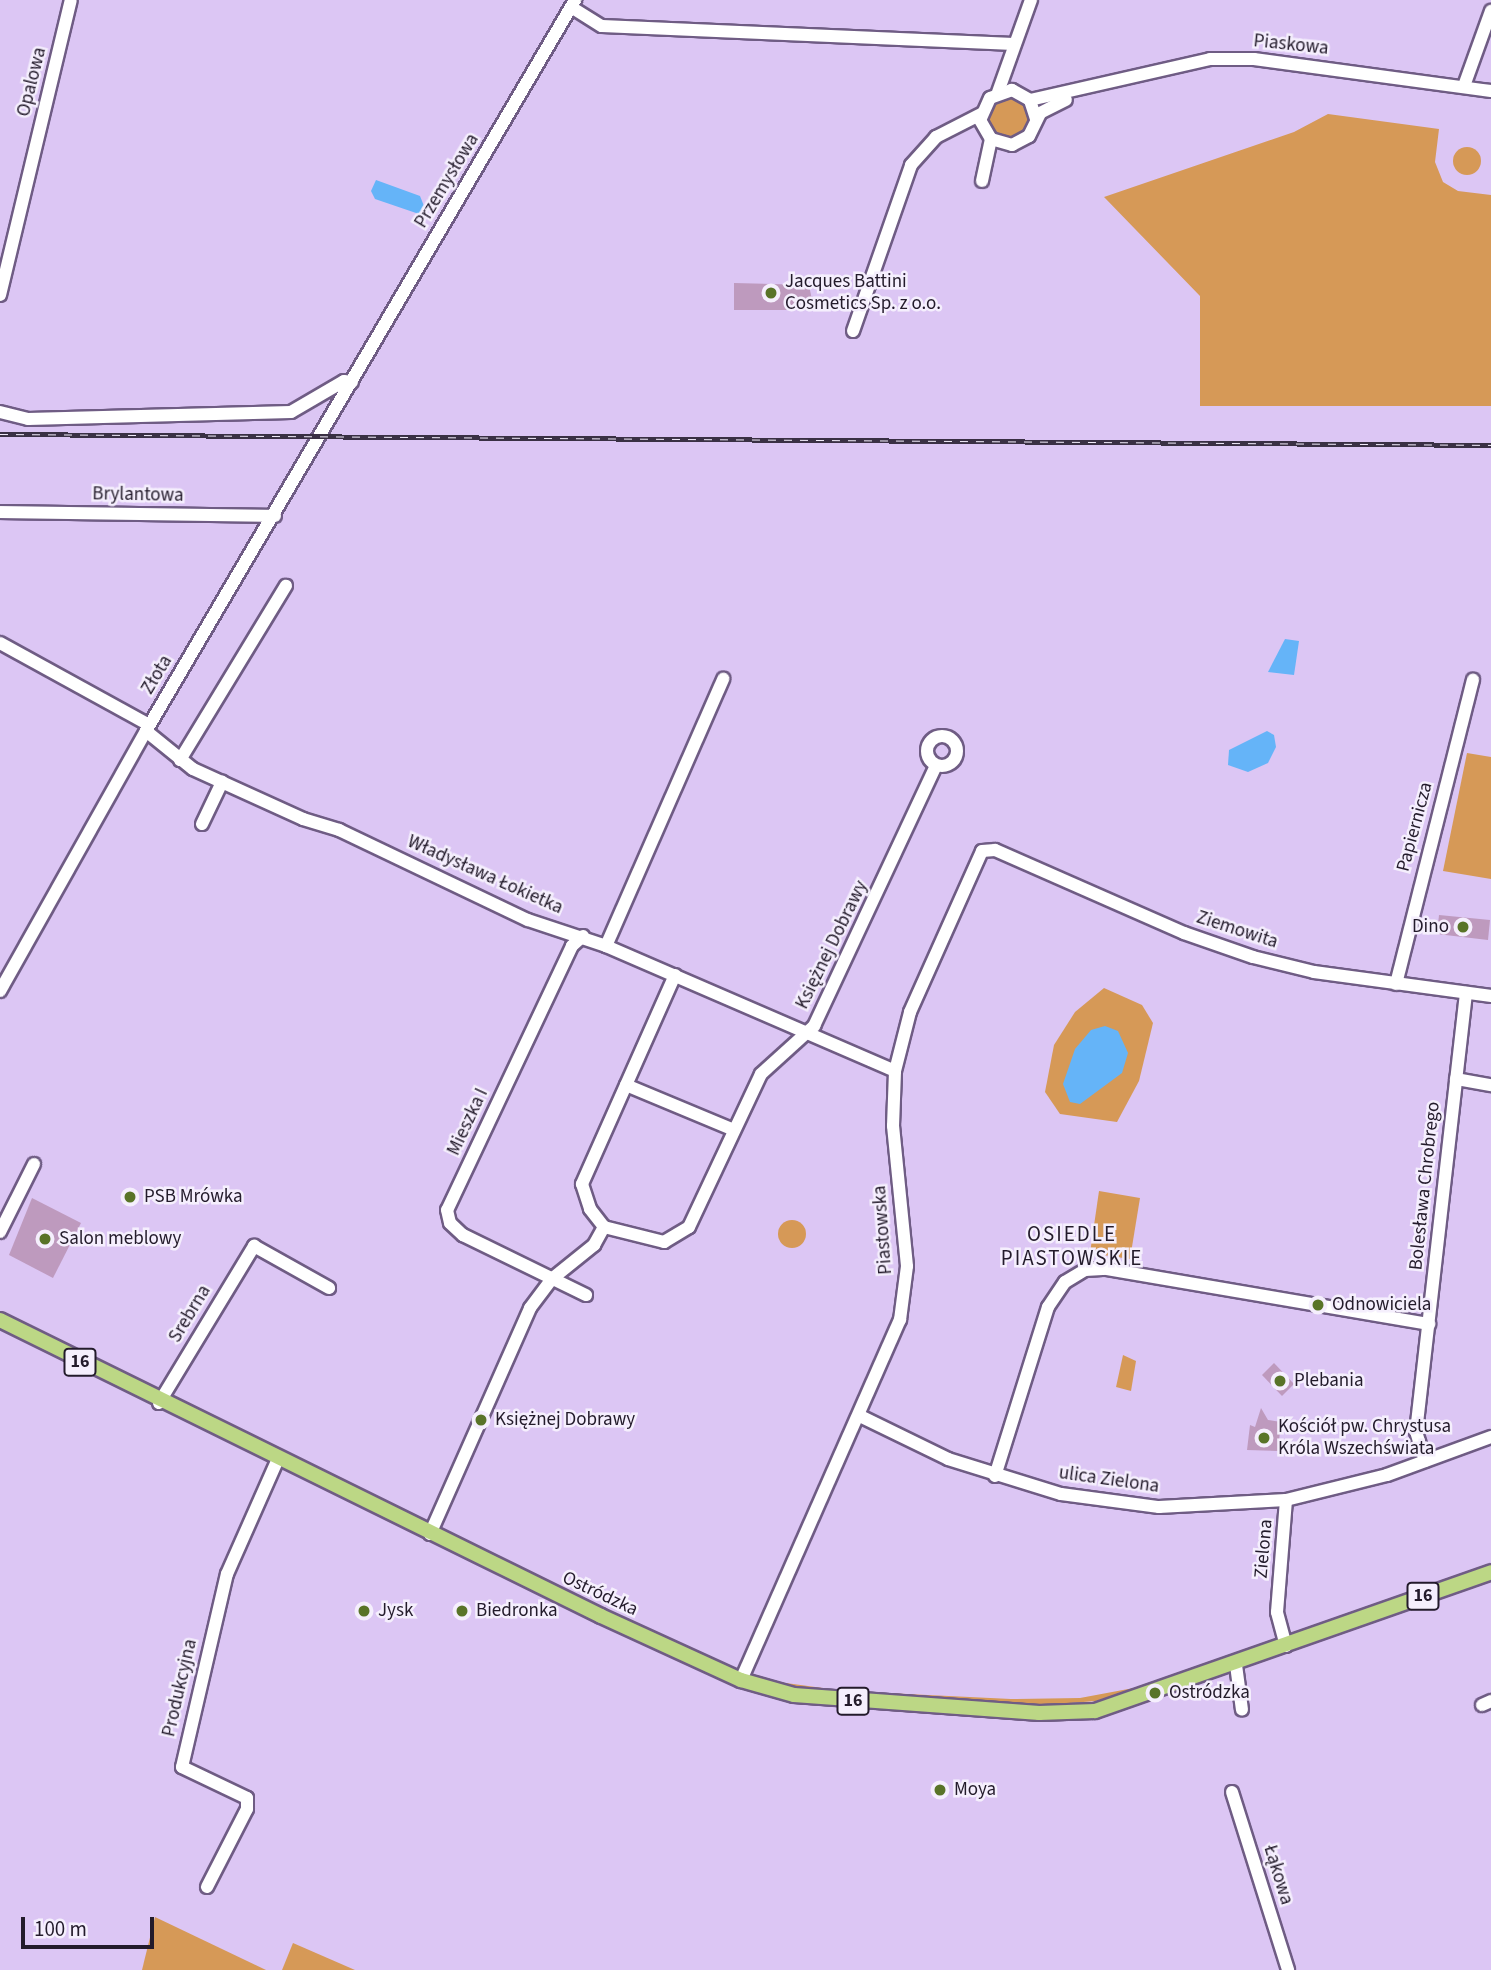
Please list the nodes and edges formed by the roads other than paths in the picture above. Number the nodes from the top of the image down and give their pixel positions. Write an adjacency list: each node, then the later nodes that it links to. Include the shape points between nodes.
1 (71, 0): 16 (street, Opalowa)
2 (1031, 0): 5 (street)
3 (573, 4): 5 (street, via 602,26); 18 (street, Przemysłowa)
4 (1491, 11): 6 (street)
5 (1014, 44): 9 (street); 10 (street)
6 (1464, 86): 7 (street, Piaskowa, via 1254,59 1210,58); 8 (street, Piaskowa)
7 (1090, 88): 10 (street, Piaskowa); 12 (street, Piaskowa)
8 (1491, 90)
9 (998, 92): 10 (street, Piaskowa); 11 (street)
10 (1024, 96): 12 (street)
11 (981, 114): 13 (street); 14 (street)
12 (1036, 119): 15 (street, Piaskowa, via 1029,136)
13 (988, 135): 14 (street, via 972,129); 15 (street); 15 (street, via 982,181)
14 (936, 137): 17 (street, via 918,154 903,184)
15 (1006, 145)
16 (0, 295)
17 (853, 331)
18 (352, 382): 19 (street, via 344,381 291,412 28,419); 21 (street, Złota)
19 (0, 412)
20 (0, 512): 21 (street, Brylantowa)
21 (275, 516): 26 (street, Złota)
22 (286, 586): 27 (street)
23 (0, 643): 26 (street, Władysława Łokietka)
24 (723, 679): 33 (street)
25 (1473, 680): 35 (street, Papiernicza)
26 (148, 728): 27 (street, Władysława Łokietka); 36 (street, Złota)
27 (180, 760): 29 (street, Władysława Łokietka)
28 (934, 768): 39 (street, Księżnej Dobrawy)
29 (222, 782): 30 (street); 32 (street, Władysława Łokietka, via 339,830 528,920)
30 (202, 824)
31 (987, 849): 35 (street, Ziemowita, via 1216,946 1288,966); 40 (street, Piastowska, via 976,858 928,967)
32 (583, 936): 33 (street, Władysława Łokietka); 48 (street, Mieszka I, via 572,946 447,1210 450,1223 463,1235)
33 (606, 946): 34 (street, Władysława Łokietka)
34 (675, 975): 39 (street, Władysława Łokietka); 42 (street)
35 (1396, 984): 37 (street, Ziemowita)
36 (0, 991)
37 (1465, 993): 38 (street, Ziemowita); 41 (street, Bolesława Chrobrego)
38 (1491, 996)
39 (808, 1032): 40 (street, Władysława Łokietka); 44 (street, Księżnej Dobrawy, via 761,1074)
40 (895, 1071): 54 (street, Piastowska, via 905,1294 884,1365)
41 (1457, 1080): 43 (street, Bolesława Chrobrego); 52 (street, Bolesława Chrobrego)
42 (626, 1085): 44 (street); 46 (street, via 582,1184)
43 (1491, 1085)
44 (734, 1130): 46 (street, Księżnej Dobrawy, via 682,1234 664,1242)
45 (34, 1164): 47 (street)
46 (604, 1227): 48 (street, via 594,1245)
47 (0, 1232)
48 (553, 1278): 50 (street); 60 (street, via 530,1308)
49 (330, 1288): 53 (street, Srebrna, via 254,1246)
50 (586, 1295)
51 (0, 1320): 53 (main road, 16)
52 (1429, 1324): 57 (street, Bolesława Chrobrego, via 1416,1436); 58 (street, via 1107,1269 1085,1270 1065,1282 1048,1307)
53 (159, 1403): 56 (main road, Ostródzka / 16)
54 (860, 1416): 58 (street, ulica Zielona); 64 (street, Piastowska, via 772,1599)
55 (1491, 1437): 57 (street, Zielona)
56 (278, 1459): 60 (main road, Ostródzka / 16); 67 (street, Produkcyjna, via 227,1574 182,1767 247,1798 247,1809)
57 (1425, 1461): 59 (street, Zielona)
58 (995, 1476): 59 (street, ulica Zielona, via 1115,1503 1220,1506)
59 (1286, 1500): 62 (street, Zielona, via 1277,1612)
60 (430, 1534): 64 (main road, Ostródzka / 16)
61 (1491, 1572): 62 (main road, Ostródzka / 16)
62 (1286, 1646): 63 (main road, Ostródzka / 16)
63 (1236, 1665): 64 (main road, Ostródzka / 16, via 1121,1704 1061,1714 815,1697); 65 (street)
64 (741, 1680)
65 (1242, 1710)
66 (1232, 1792): 68 (street, Łąkowa)
67 (207, 1886)
68 (1287, 1970)

